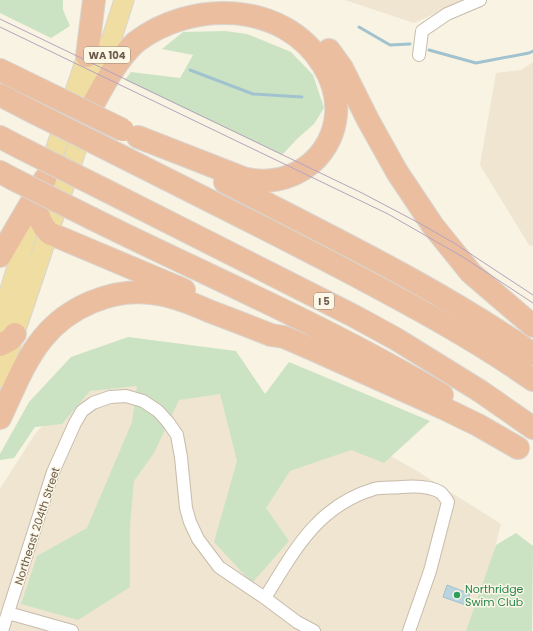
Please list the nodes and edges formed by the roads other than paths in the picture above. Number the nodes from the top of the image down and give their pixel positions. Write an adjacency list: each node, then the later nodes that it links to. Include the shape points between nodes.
1 (94, 0): 7 (highway)
2 (104, 0): 7 (main road, WA 104)
3 (124, 0): 10 (main road, WA 104)
4 (247, 0): 18 (highway, via 273,10 306,29 326,45 342,68 397,172 433,226 471,273)
5 (480, 0): 6 (street, via 447,14 422,31)
6 (419, 55)
7 (87, 56): 14 (main road, WA 104)
8 (2, 70): 11 (highway, bridge)
9 (0, 95): 23 (highway, bridge, via 265,228 400,300 483,347)
10 (90, 110): 11 (highway, via 122,58 145,34 182,14 212,9 253,13 286,27 319,58 334,90 336,114 326,146 305,168 277,180 266,182 243,178); 16 (main road, WA 104)
11 (130, 134): 21 (highway, via 411,280 471,314)
12 (0, 138): 25 (highway, I 5, bridge, via 354,316 480,391)
13 (5, 175): 26 (highway, bridge, via 396,367 448,398)
14 (45, 180): 15 (main road, WA 104); 17 (highway)
15 (36, 206): 16 (highway, via 41,223); 19 (main road, WA 104)
16 (49, 233): 19 (main road, WA 104); 20 (highway, via 274,328)
17 (0, 256)
18 (533, 326)
19 (5, 334): 22 (main road, WA 104)
20 (284, 338): 24 (highway, via 271,336 166,295 139,292 110,296 69,314 43,338 33,352); 26 (highway, via 443,408)
21 (533, 354)
22 (0, 377)
23 (533, 380)
24 (0, 418)
25 (533, 428)
26 (525, 453)
27 (265, 598): 28 (street, Northeast 204th Street, via 219,566 198,539 186,508 177,435 158,411 143,401 126,396 110,397 93,403 82,411 75,423 53,472); 31 (street, Northeast 204th Street, via 296,622); 32 (street, via 300,543 322,518 346,500 375,489 408,486 428,489 441,493 448,502 430,571)
28 (8, 613): 29 (street, Northeast 204th Street); 30 (street)
29 (2, 631)
30 (72, 631)
31 (314, 631)
32 (409, 631)

